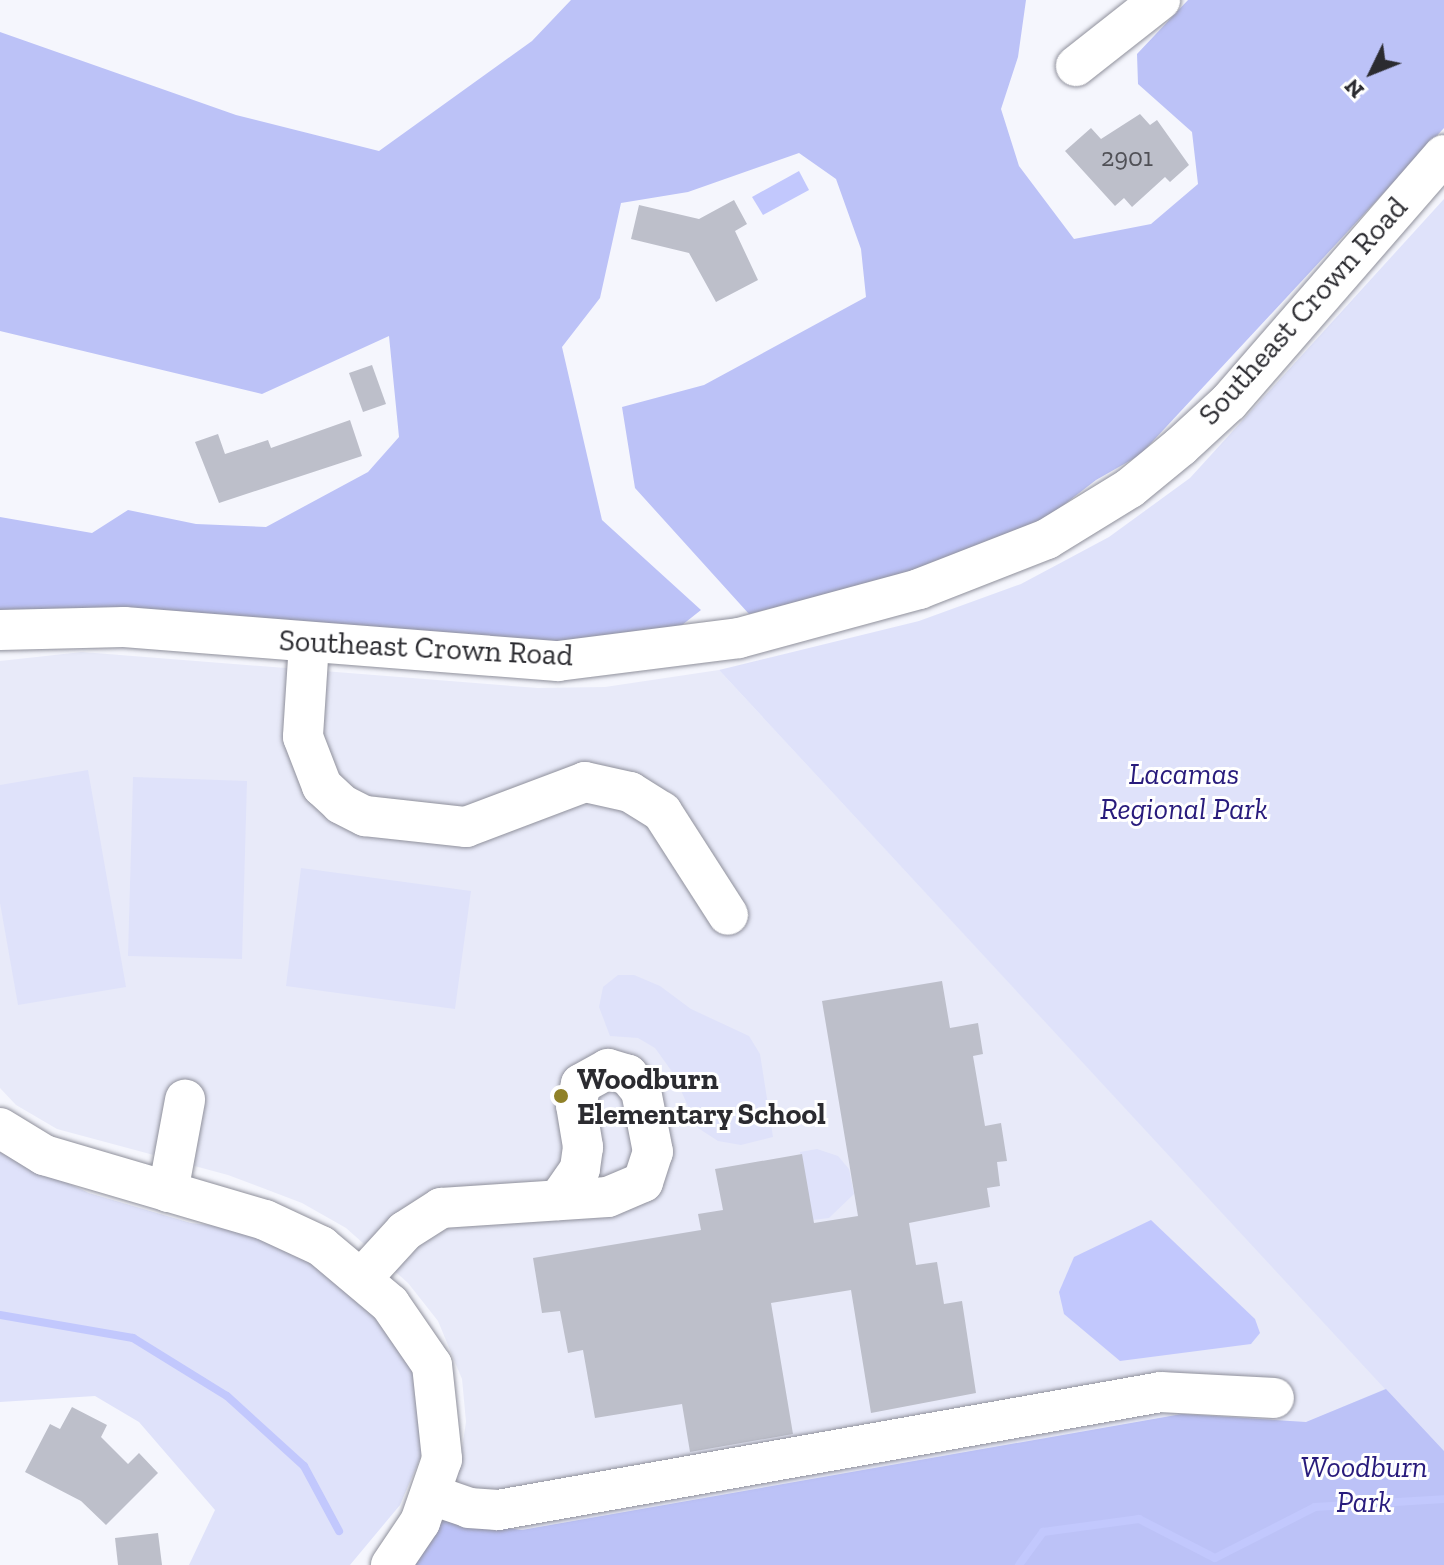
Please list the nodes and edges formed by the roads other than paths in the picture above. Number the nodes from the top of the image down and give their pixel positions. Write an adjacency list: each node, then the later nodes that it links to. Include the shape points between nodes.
1 (1160, 0): 2 (street)
2 (1076, 66)
3 (1444, 155): 5 (street, Southeast Crown Road, via 1229,402 1130,488 1009,556 846,611 679,648 558,661)
4 (0, 630): 5 (street, Southeast Crown Road, via 124,627)
5 (309, 643): 6 (street, via 303,737 322,786 341,804 365,816 466,827 585,782 630,792 662,812)
6 (728, 915)
7 (185, 1100): 9 (street)
8 (0, 1128): 9 (street, via 44,1155)
9 (168, 1192): 11 (street, via 265,1220 321,1246)
10 (558, 1200): 11 (street, via 441,1208 405,1231)
11 (362, 1278): 13 (street, via 390,1304 432,1365 442,1459)
12 (1274, 1398): 13 (street, via 1161,1392 498,1510 469,1508)
13 (432, 1495): 14 (street)
14 (391, 1565)

